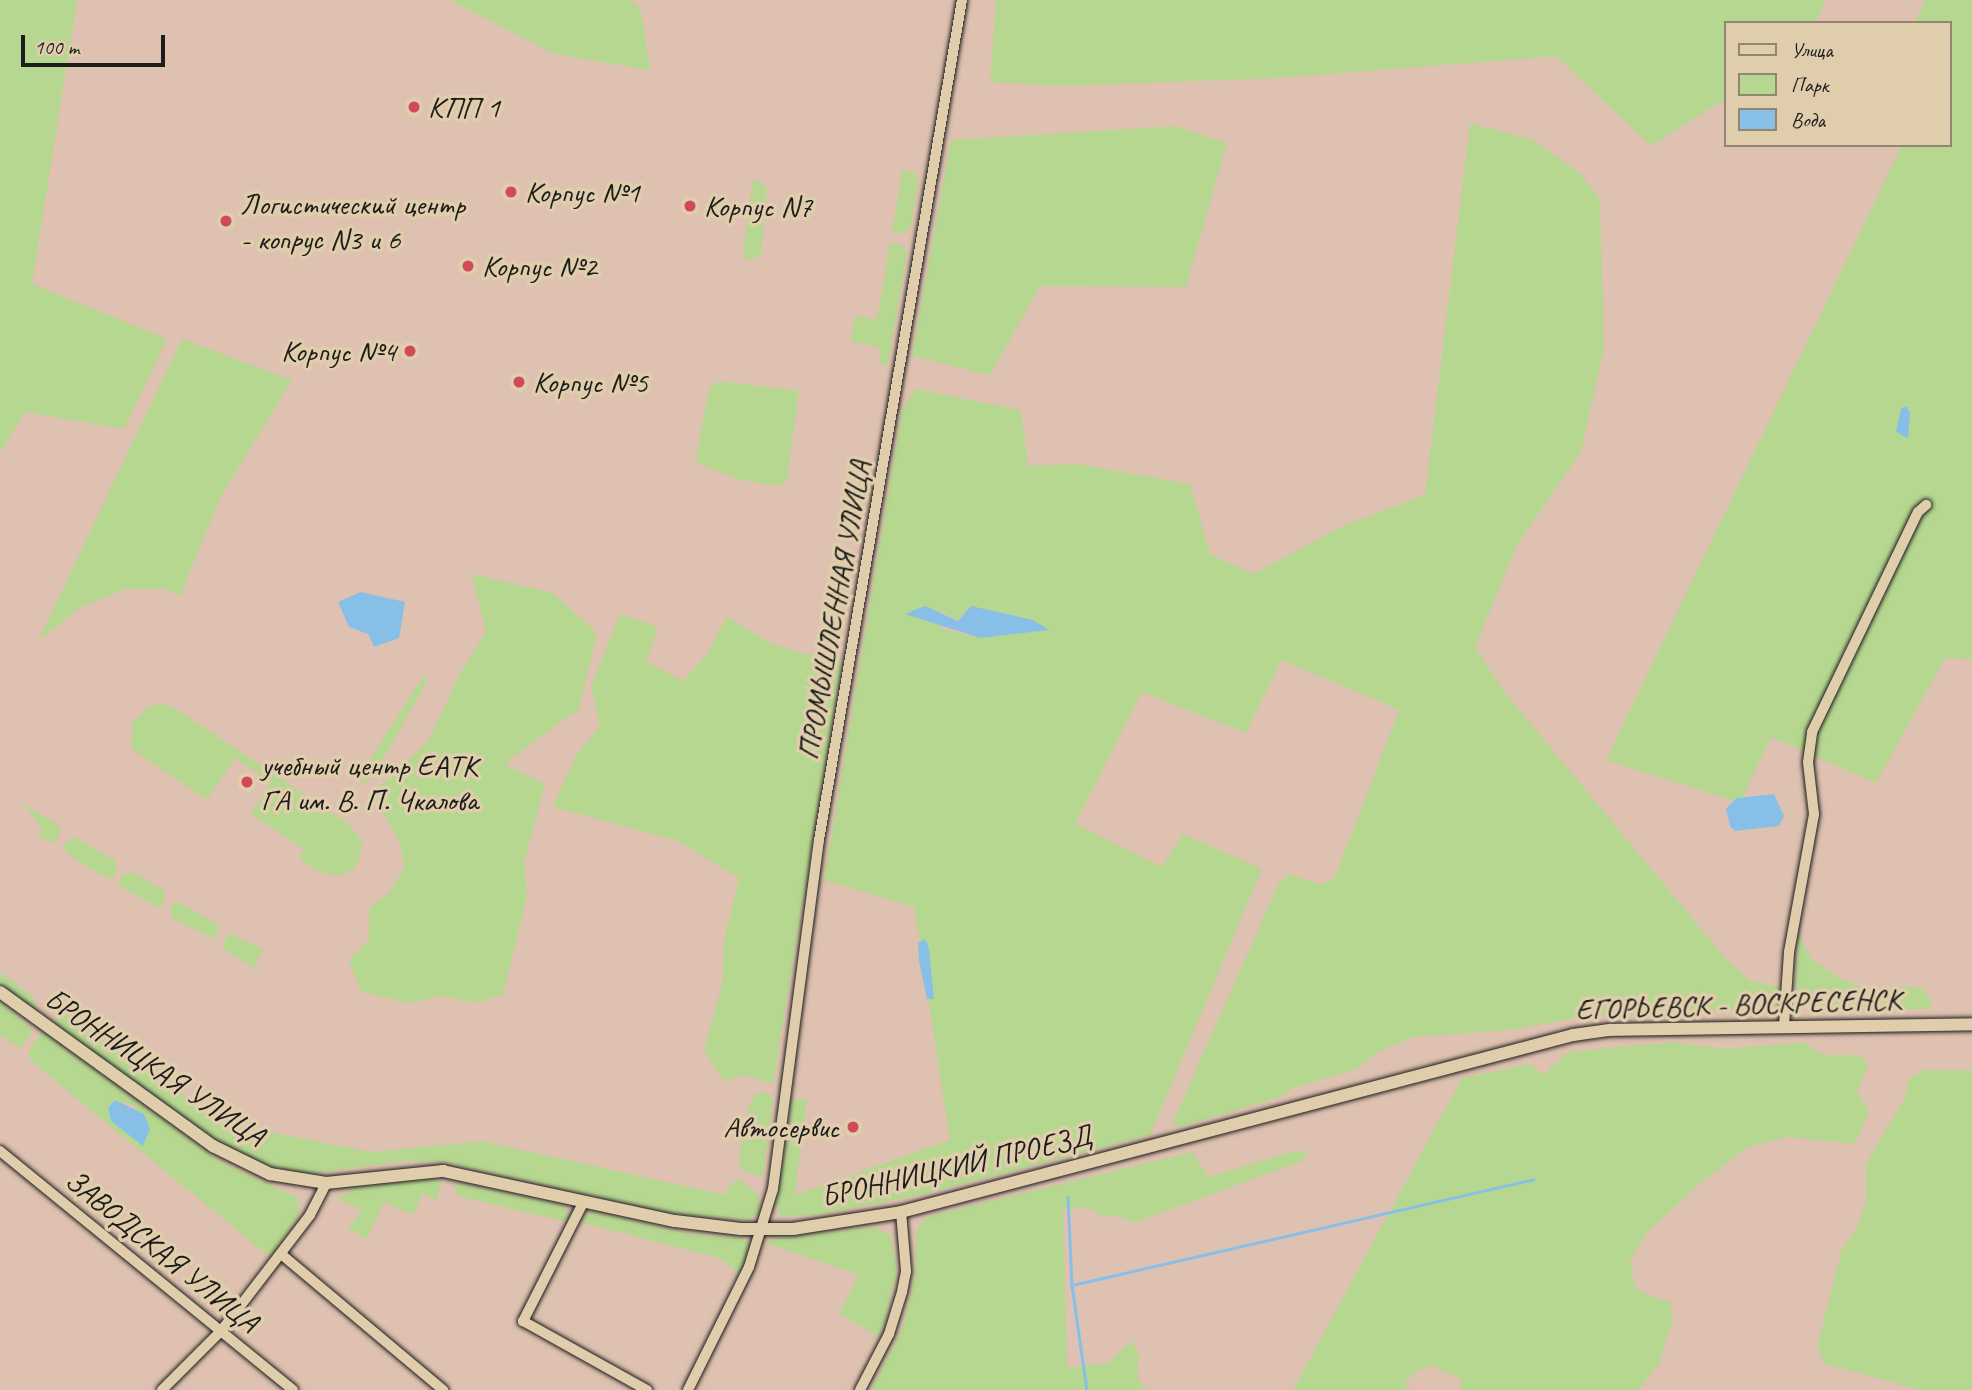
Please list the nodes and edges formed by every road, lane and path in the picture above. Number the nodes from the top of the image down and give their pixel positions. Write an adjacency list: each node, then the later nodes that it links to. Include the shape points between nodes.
1 (962, 0): 11 (street, ПРОМЫШЛЕННАЯ УЛИЦА, via 819,840 777,1164)
2 (1926, 505): 5 (street, via 1918,512 1812,732 1808,762 1814,814 1789,952)
3 (0, 992): 8 (main road, БРОННИЦКАЯ УЛИЦА, via 226,1155 270,1174)
4 (1972, 1024): 5 (main road, ЕГОРЬЕВСК - ВОСКРЕСЕНСК)
5 (1784, 1026): 6 (main road, ЕГОРЬЕВСК - ВОСКРЕСЕНСК, via 1573,1035)
6 (1305, 1105): 10 (main road, БРОННИЦКИЙ ПРОЕЗД)
7 (0, 1151): 13 (street, ЗАВОДСКАЯ УЛИЦА)
8 (326, 1183): 9 (main road, БРОННИЦКИЙ ПРОЕЗД, via 443,1171); 12 (street)
9 (584, 1201): 11 (main road, БРОННИЦКИЙ ПРОЕЗД, via 708,1226); 17 (street, via 523,1321)
10 (901, 1212): 11 (main road, БРОННИЦКИЙ ПРОЕЗД, via 826,1225); 19 (street, via 906,1248 902,1292 888,1334)
11 (762, 1229): 18 (street, ПРОМЫШЛЕННАЯ УЛИЦА, via 750,1267)
12 (281, 1254): 13 (street); 16 (street)
13 (221, 1331): 14 (street); 15 (street, ЗАВОДСКАЯ УЛИЦА)
14 (162, 1390)
15 (293, 1390)
16 (443, 1390)
17 (647, 1390)
18 (688, 1390)
19 (860, 1390)

